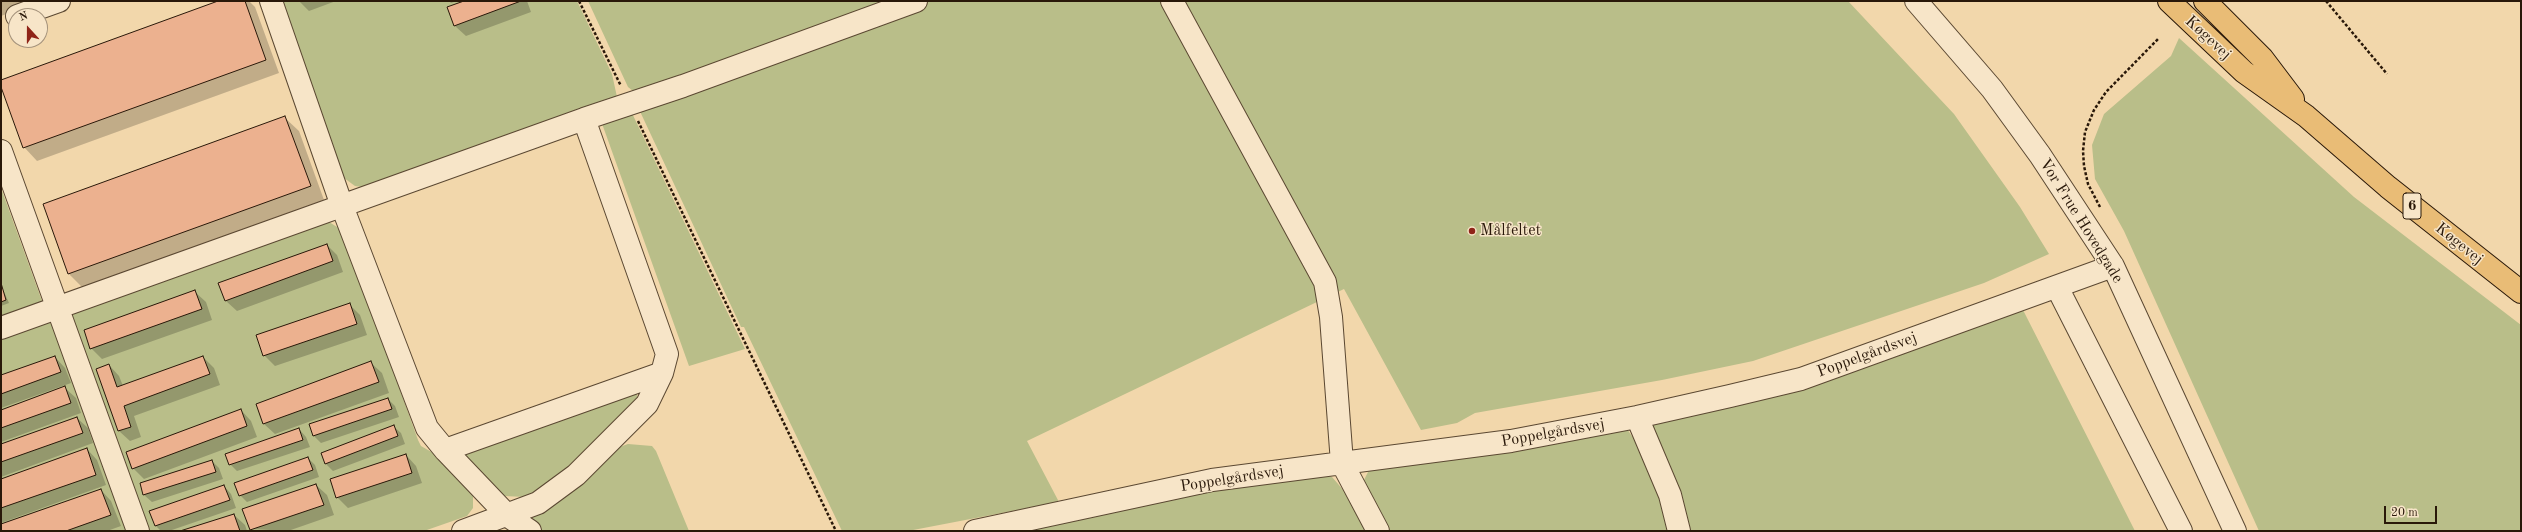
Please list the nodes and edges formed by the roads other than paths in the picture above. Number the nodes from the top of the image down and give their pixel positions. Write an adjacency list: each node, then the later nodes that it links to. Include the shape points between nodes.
1 (59, 1): 8 (street)
2 (271, 1): 12 (street)
3 (916, 1): 10 (street)
4 (1172, 1): 21 (street, via 1325,282 1331,317)
5 (1916, 1): 13 (street, Vor Frue Hovedgade, via 1992,89 2040,155)
6 (2169, 1): 9 (main road, Køgevej / 6, via 2244,72)
7 (2206, 1): 9 (main road, Køgevej / 6, via 2262,58)
8 (39, 8)
9 (2306, 116): 15 (main road, Køgevej / 6, via 2388,187)
10 (584, 119): 12 (street); 18 (street, via 667,354)
11 (1, 151): 16 (street)
12 (342, 206): 16 (street); 20 (street, via 427,428)
13 (2113, 266): 14 (street, Poppelgårdsvej); 30 (street, Vor Frue Hovedgade)
14 (2057, 286): 19 (street, Poppelgårdsvej, via 1801,379); 29 (street)
15 (2521, 292)
16 (58, 307): 17 (street); 23 (street)
17 (1, 328)
18 (662, 373): 20 (street); 22 (street, via 647,404 576,476 538,503)
19 (1637, 417): 21 (street, Poppelgårdsvej, via 1511,441); 28 (street, via 1670,495)
20 (445, 450): 22 (street)
21 (1342, 463): 26 (street, Poppelgårdsvej, via 1212,480); 27 (street)
22 (508, 516): 24 (street); 25 (street)
23 (138, 531)
24 (463, 531)
25 (530, 531)
26 (975, 531)
27 (1378, 531)
28 (1679, 531)
29 (2181, 531)
30 (2235, 531)

